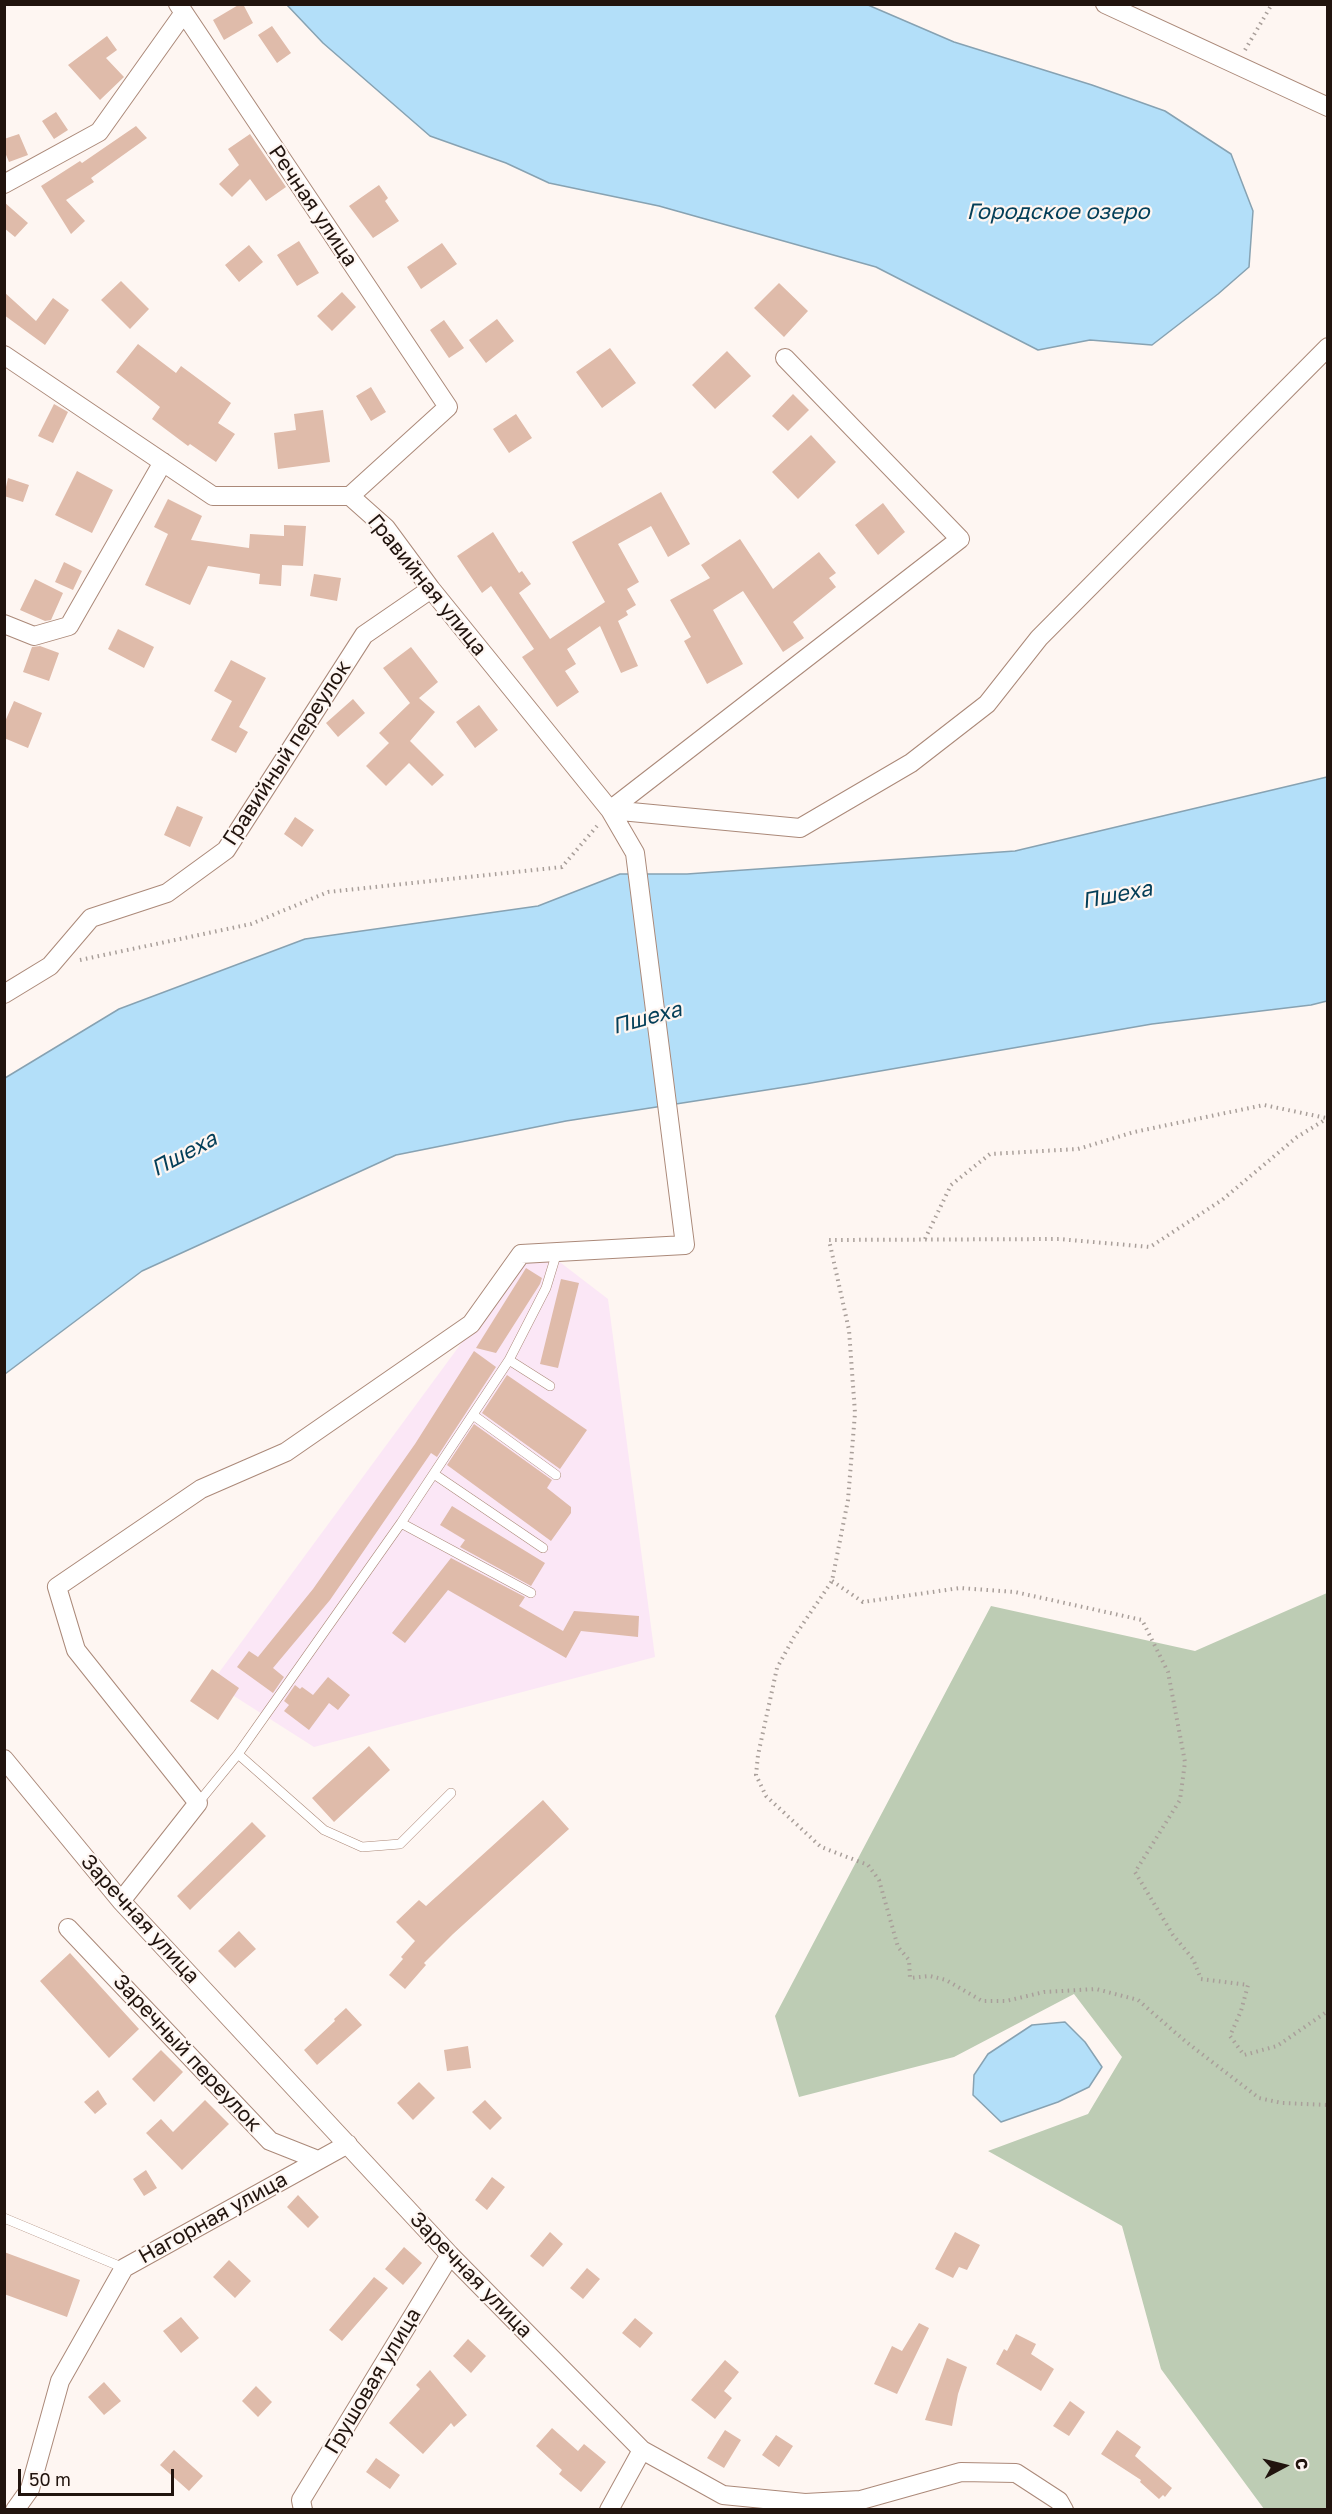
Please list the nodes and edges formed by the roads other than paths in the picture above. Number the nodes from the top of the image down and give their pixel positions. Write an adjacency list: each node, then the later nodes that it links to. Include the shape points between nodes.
1 (1105, 4): 3 (street)
2 (181, 9): 4 (street, via 99,132); 9 (street, Речная улица, via 448,407)
3 (1328, 107)
4 (4, 184)
5 (1328, 347): 12 (street, via 1039,638 987,704 911,763 800,828)
6 (4, 355): 8 (street, Гравийная улица)
7 (786, 357): 12 (street, via 960,539)
8 (163, 462): 9 (street, Гравийная улица, via 213,496); 11 (street, via 69,626 34,636)
9 (350, 496): 10 (street, Гравийная улица, via 386,528)
10 (431, 589): 12 (street, Гравийная улица); 13 (street, Гравийный переулок, via 364,635 226,850 167,893 91,918 50,966)
11 (4, 624)
12 (610, 810): 14 (street, Гравийная улица, via 635,853 685,1245)
13 (4, 994)
14 (557, 1251): 15 (lane, via 546,1288); 26 (street, via 521,1254 471,1324 286,1452 201,1489 57,1587 76,1650)
15 (509, 1360): 16 (lane); 17 (lane)
16 (550, 1386)
17 (473, 1415): 18 (lane); 19 (lane)
18 (434, 1474): 20 (lane); 21 (lane)
19 (556, 1475)
20 (401, 1523): 22 (lane); 23 (lane)
21 (543, 1548)
22 (531, 1593)
23 (238, 1754): 25 (lane, via 324,1830 362,1847 400,1844); 26 (lane)
24 (4, 1759): 27 (street, Заречная улица)
25 (451, 1793)
26 (198, 1803): 27 (street)
27 (121, 1901): 29 (street, Заречная улица)
28 (68, 1928): 30 (street, Заречный переулок, via 270,2141)
29 (348, 2144): 30 (street, Нагорная улица); 32 (street, Заречная улица)
30 (318, 2160): 33 (street, Нагорная улица)
31 (4, 2218): 33 (lane)
32 (450, 2255): 34 (street, Заречная улица); 36 (street, Грушовая улица, via 301,2500)
33 (124, 2268): 35 (street, Нагорная улица, via 60,2380 30,2489)
34 (642, 2450): 37 (street); 38 (street, Заречная улица, via 723,2495 806,2503 861,2500 961,2472 1016,2473 1059,2501)
35 (15, 2510)
36 (303, 2510)
37 (609, 2510)
38 (1064, 2510)

